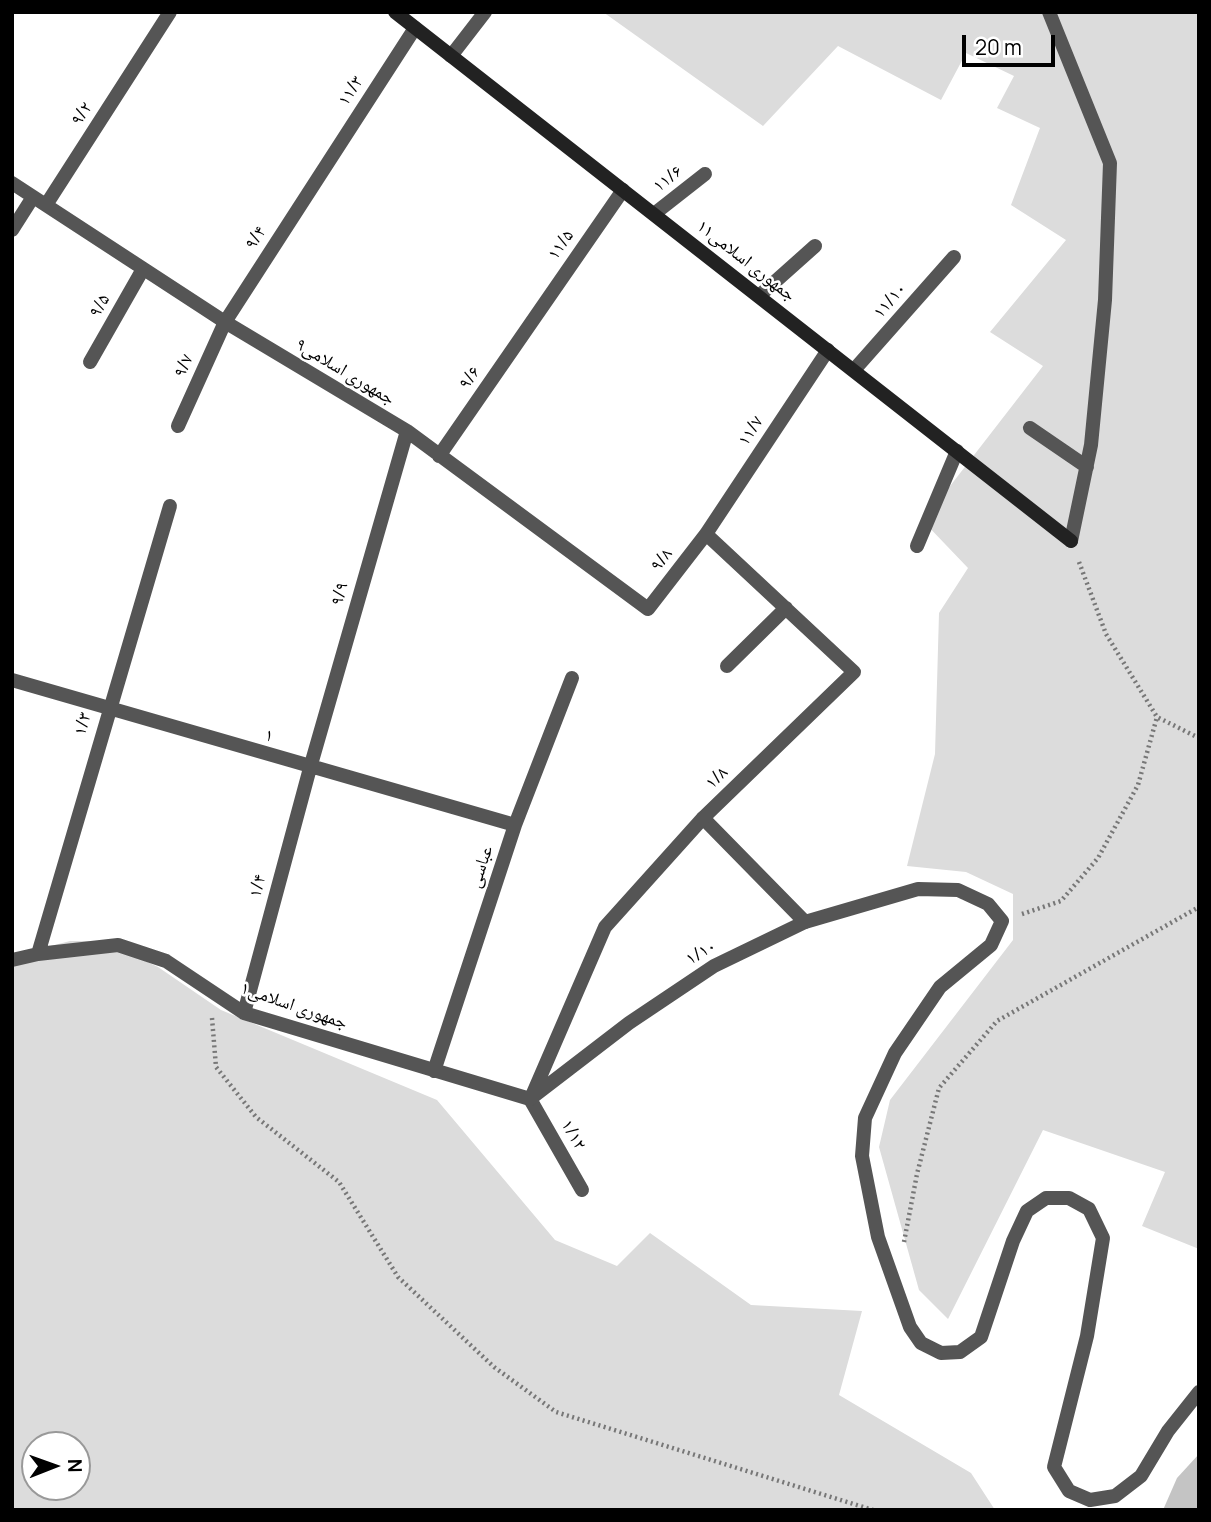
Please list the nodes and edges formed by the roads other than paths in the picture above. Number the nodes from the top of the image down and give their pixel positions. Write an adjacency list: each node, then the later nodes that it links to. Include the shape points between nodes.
1 (170, 12): 12 (street, ۹/۲)
2 (395, 12): 5 (street, جمهوری اسلامی۱۱)
3 (485, 12): 6 (street)
4 (1049, 12): 29 (street, via 1110,163 1105,300)
5 (415, 28): 6 (street, جمهوری اسلامی۱۱); 8 (street, ۱۱/۳)
6 (452, 56): 10 (street, جمهوری اسلامی۱۱)
7 (705, 174): 13 (street, ۱۱/۶)
8 (320, 175): 19 (street, ۹/۴)
9 (12, 183): 11 (street, جمهوری اسلامی۹)
10 (623, 190): 13 (street, جمهوری اسلامی۱۱); 20 (street, ۱۱/۵)
11 (33, 197): 12 (street, جمهوری اسلامی۹); 14 (street)
12 (46, 205): 17 (street, جمهوری اسلامی۹)
13 (654, 214): 18 (street, جمهوری اسلامی۱۱)
14 (12, 230)
15 (815, 246): 18 (street)
16 (954, 257): 23 (street, ۱۱/۱۰)
17 (143, 269): 19 (street, جمهوری اسلامی۹); 22 (street, ۹/۵)
18 (759, 296): 21 (street, جمهوری اسلامی۱۱)
19 (225, 322): 24 (street, ۹/۷); 26 (street, جمهوری اسلامی۹)
20 (531, 323): 28 (street, ۹/۶)
21 (828, 350): 23 (street, جمهوری اسلامی۱۱); 31 (street, ۱۱/۷)
22 (90, 362)
23 (855, 370): 27 (street, جمهوری اسلامی۱۱)
24 (178, 426)
25 (1030, 428): 29 (street)
26 (407, 431): 28 (street, جمهوری اسلامی۹); 39 (street, ۹/۹)
27 (957, 452): 29 (street, جمهوری اسلامی۱۱, via 1071,541); 32 (street)
28 (439, 456): 34 (street, جمهوری اسلامی۹)
29 (1087, 467)
30 (170, 506): 38 (street, ۱/۳)
31 (706, 534): 33 (street, ۱/۸); 34 (street, ۹/۸)
32 (917, 546)
33 (786, 608): 35 (street); 40 (street, ۱/۸, via 853,672)
34 (648, 609)
35 (727, 666)
36 (572, 678): 41 (street, عباسی)
37 (12, 680): 38 (street, ۱)
38 (108, 709): 39 (street, ۱); 43 (street, ۱/۳)
39 (310, 768): 41 (street, ۱); 45 (street, ۱/۴)
40 (703, 818): 42 (street); 47 (street, ۱/۸, via 605,927)
41 (515, 825): 46 (street, عباسی)
42 (805, 922): 47 (street, ۱/۱۰, via 714,967 629,1023); 49 (street, ۱/۱۰, via 918,889 958,890 988,904 1002,921 991,944 940,987 895,1052 865,1118 862,1156 878,1237 910,1327 921,1343 941,1353 960,1352 981,1338 1027,1212 1046,1198 1069,1198 1089,1209 1103,1238 1087,1336 1054,1467 1069,1491 1090,1500 1115,1496 1141,1476)
43 (38, 954): 44 (street, جمهوری اسلامی۱); 45 (street, جمهوری اسلامی۱, via 118,945 166,961)
44 (12, 960)
45 (244, 1013): 46 (street, جمهوری اسلامی۱)
46 (434, 1071): 47 (street, جمهوری اسلامی۱)
47 (530, 1099): 48 (street, ۱/۱۲)
48 (582, 1189)
49 (1199, 1392)

